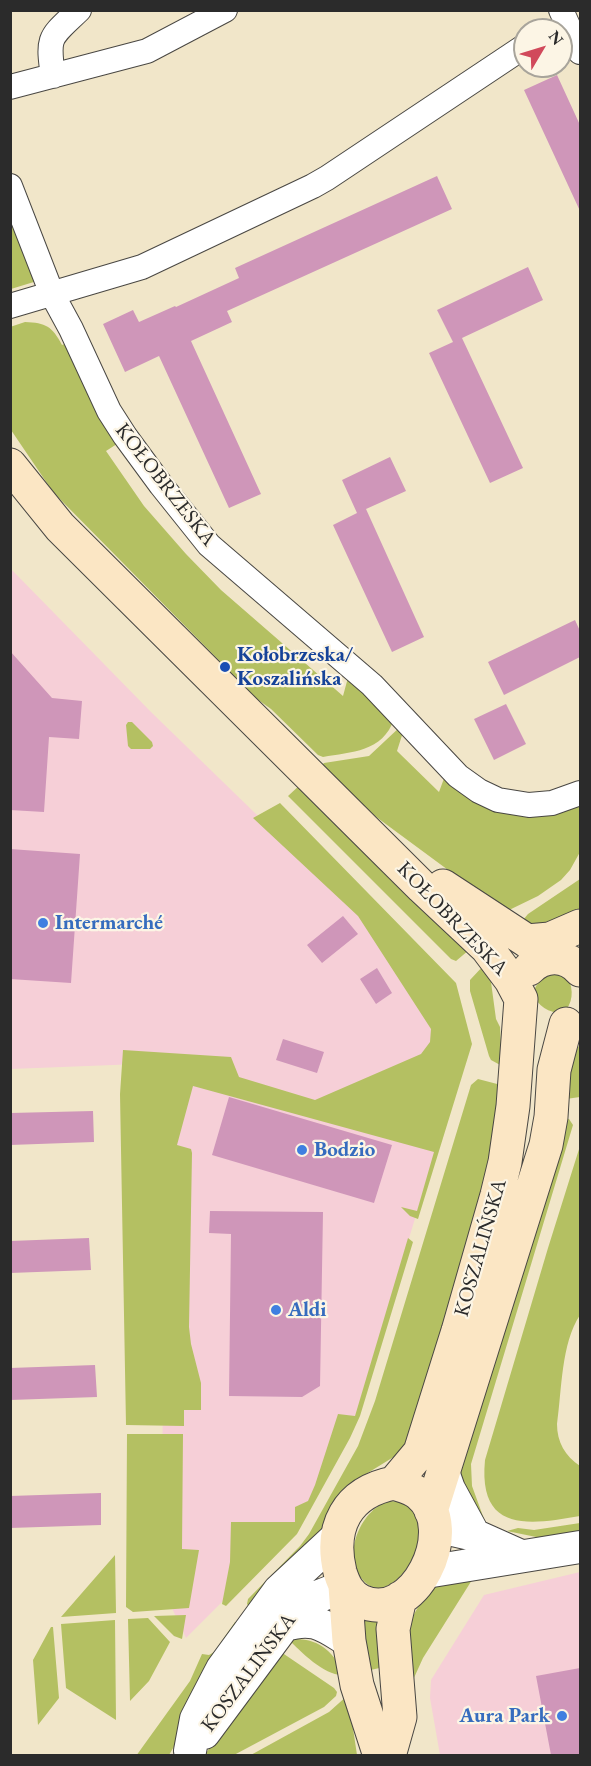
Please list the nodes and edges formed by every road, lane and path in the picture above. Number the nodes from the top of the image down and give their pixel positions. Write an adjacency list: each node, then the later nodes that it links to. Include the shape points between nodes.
1 (79, 10): 4 (street, via 52,39)
2 (225, 10): 4 (street, via 147,51)
3 (513, 54): 7 (street, via 313,186 142,267)
4 (53, 76): 5 (street)
5 (10, 87)
6 (10, 186): 7 (street, KOŁOBRZESKA)
7 (52, 294): 8 (street); 10 (street, KOŁOBRZESKA, via 124,436 209,545 372,685 468,784 498,800 530,805)
8 (10, 306)
9 (10, 465): 11 (main road, KOŁOBRZESKA, via 60,527)
10 (580, 793)
11 (379, 844): 13 (main road, KOŁOBRZESKA); 14 (main road, KOŁOBRZESKA, via 486,948)
12 (580, 926): 13 (main road, via 550,939)
13 (560, 956): 14 (main road, KOSZALIŃSKA, via 534,964 524,976)
14 (521, 999): 15 (main road, KOŁOBRZESKA, via 530,1016 546,1025); 17 (main road, KOSZALIŃSKA, via 513,1106 497,1196 420,1452)
15 (573, 1019): 16 (main road, KOSZALIŃSKA, via 554,1070 546,1145)
16 (443, 1472): 18 (main road, KOSZALIŃSKA); 19 (street)
17 (394, 1483): 18 (main road, via 418,1493); 20 (main road, via 362,1495 348,1508)
18 (433, 1518): 19 (street); 23 (main road, via 433,1551)
19 (474, 1535): 22 (street)
20 (336, 1538): 24 (main road); 28 (street, KOSZALIŃSKA, via 279,1591 222,1669 196,1719)
21 (580, 1547): 22 (street)
22 (521, 1556): 23 (street)
23 (426, 1572): 25 (main road)
24 (345, 1586): 25 (main road, via 368,1603 384,1604); 26 (street, KOSZALIŃSKA, via 304,1602); 27 (main road)
25 (400, 1598): 30 (main road, via 393,1629 400,1717)
26 (285, 1626): 27 (street, via 302,1620 317,1623); 28 (street, KOSZALIŃSKA)
27 (349, 1641): 29 (main road, via 357,1685)
28 (189, 1753)
29 (380, 1755)
30 (389, 1755)

